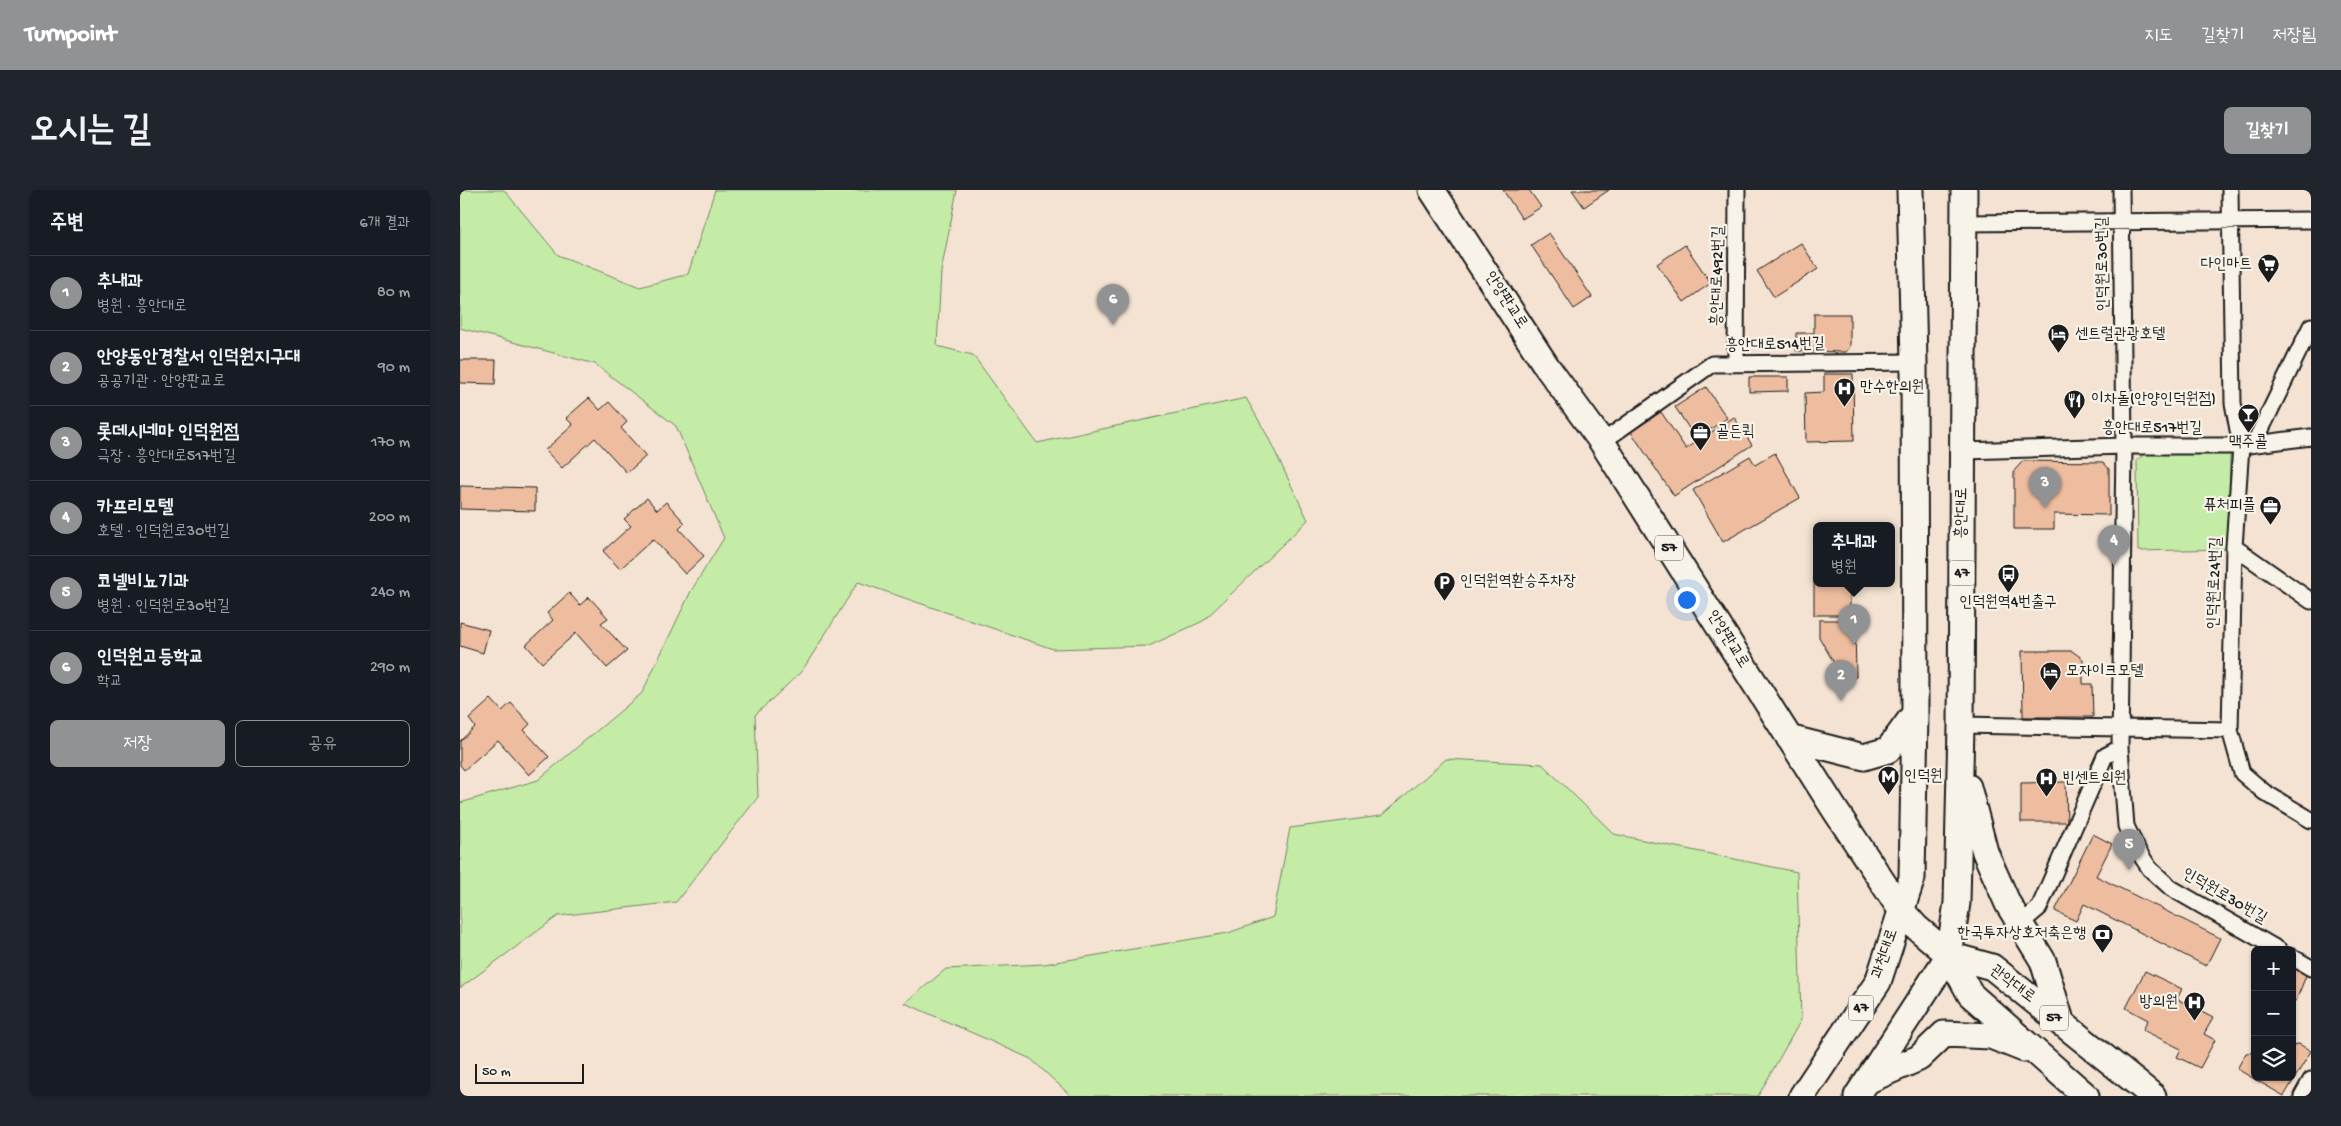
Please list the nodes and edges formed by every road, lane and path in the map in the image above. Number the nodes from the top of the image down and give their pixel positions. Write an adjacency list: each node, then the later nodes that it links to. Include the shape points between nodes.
1 (1432, 190): 15 (main road, 안양판교로 / 57, via 1547,367)
2 (1738, 190): 13 (street, 흥안대로492번길)
3 (1910, 190): 12 (main road, 47)
4 (1964, 190): 10 (main road, 흥안대로 / 47)
5 (2120, 190): 8 (street, 인덕원로30번길)
6 (2230, 190): 9 (street, 인덕원로24번길)
7 (2311, 220): 9 (street)
8 (2121, 221): 9 (street); 10 (street); 17 (street, 인덕원로30번길)
9 (2230, 221): 16 (street, 인덕원로24번길, via 2233,403)
10 (1964, 223): 18 (main road, 흥안대로 / 47)
11 (2311, 326): 16 (street)
12 (1914, 362): 13 (street, 흥안대로514번길); 21 (main road, 47)
13 (1736, 363): 15 (street, 흥안대로514번길, via 1712,364)
14 (2311, 437): 16 (street, 흥안대로517번길)
15 (1602, 442): 25 (main road, 안양판교로 / 57)
16 (2248, 445): 17 (street, 흥안대로517번길); 19 (street, 인덕원로24번길)
17 (2124, 446): 18 (street, 흥안대로517번길); 23 (street, 인덕원로30번길)
18 (1964, 451): 22 (main road, 흥안대로 / 47)
19 (2234, 546): 20 (street); 24 (street, 인덕원로24번길)
20 (2311, 601)
21 (1916, 714): 25 (main road, via 1888,750 1864,757); 29 (main road, 47, via 1912,878)
22 (1961, 725): 23 (street); 27 (main road, 흥안대로 / 47)
23 (2120, 727): 24 (street); 26 (street, 인덕원로30번길)
24 (2230, 730): 28 (street, 인덕원로24번길, via 2242,773 2264,792)
25 (1789, 738): 29 (main road, 안양판교로 / 57)
26 (2120, 748): 30 (street, via 2105,756 2039,908); 31 (street, 인덕원로30번길, via 2126,826 2150,868 2172,888)
27 (1961, 758): 30 (main road, via 1985,852); 32 (main road, 흥안대로 / 47, via 1957,903)
28 (2311, 820)
29 (1901, 910): 32 (main road, 안양판교로 / 57); 39 (main road, 과천대로 / 47, via 1878,982)
30 (2020, 924): 35 (main road, via 2043,961)
31 (2272, 946)
32 (1948, 956): 35 (main road, 관악대로 / 57, via 1992,967); 36 (main road, 관악대로 / 57, via 1970,994); 38 (main road, 47)
33 (2296, 959): 34 (street)
34 (2311, 968)
35 (2062, 1024): 41 (main road, 관악대로 / 57)
36 (2038, 1054): 38 (main road, via 1991,1036 1944,1034 1919,1058); 40 (main road, 관악대로 / 57)
37 (2311, 1080): 42 (street)
38 (1863, 1088)
39 (1802, 1096)
40 (2086, 1096)
41 (2152, 1096)
42 (2302, 1096)

